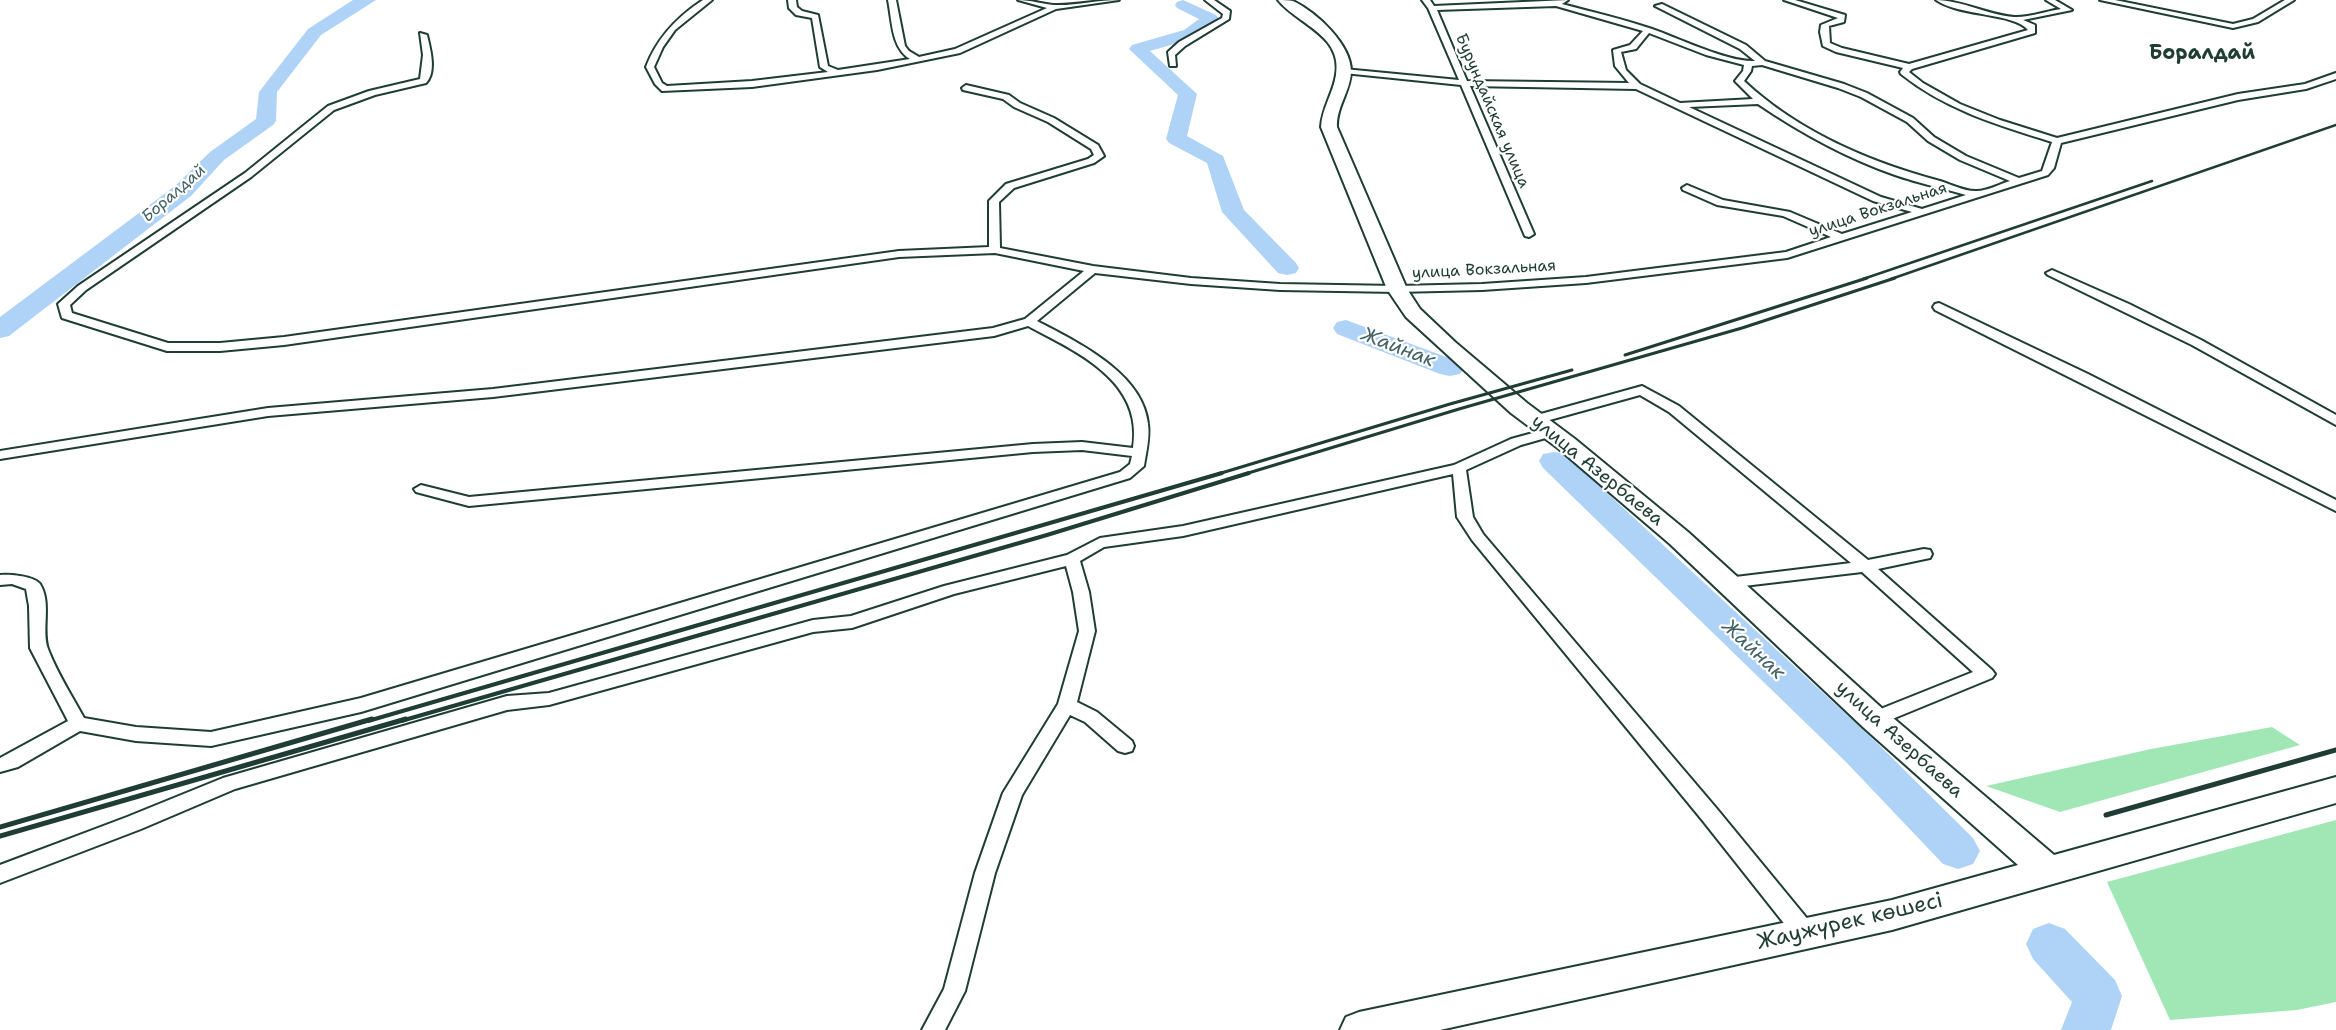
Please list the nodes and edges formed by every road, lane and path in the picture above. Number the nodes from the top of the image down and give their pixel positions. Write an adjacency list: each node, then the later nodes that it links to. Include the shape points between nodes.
1 (708, 0): 28 (street, via 675,24 653,57 650,67 658,84 665,89)
2 (792, 0): 28 (street, via 793,8 799,13 815,17 824,67)
3 (892, 0): 22 (street, via 900,46)
4 (1022, 0): 17 (street)
5 (1115, 0): 14 (street)
6 (1209, 0): 24 (street, via 1227,13 1224,19 1182,44 1171,54)
7 (1284, 0): 27 (main road, via 1331,37)
8 (1426, 0): 18 (street, Бурундайская улица)
9 (1788, 0): 26 (street, via 1842,17 1825,25 1826,44)
10 (1940, 0): 19 (street, via 1969,10)
11 (2050, 0): 19 (street, via 2068,10)
12 (2104, 0): 13 (street, via 2232,26 2254,22)
13 (2290, 0)
14 (1081, 2): 17 (street)
15 (1560, 2): 18 (street); 20 (street)
16 (1659, 6): 23 (street, via 1743,47)
17 (1054, 7): 22 (street, via 957,51)
18 (1432, 8): 30 (street, Бурундайская улица)
19 (2015, 19): 26 (street, via 2032,27 2032,31)
20 (1648, 30): 25 (street); 31 (street, via 1633,47 1617,50 1616,58 1624,74)
21 (423, 35): 42 (street, улица Вокзальная, via 427,55 426,78 423,81 372,93 330,108 202,208 82,288 64,304 66,315 168,347 220,347 284,341 899,254)
22 (917, 60): 28 (street)
23 (1762, 63): 25 (street); 36 (street, via 1864,95 1910,120 1931,139 1963,158)
24 (1173, 64)
25 (1748, 64): 33 (street, via 1739,81)
26 (1909, 67): 35 (street, via 1904,72 1962,109)
27 (1344, 71): 30 (street); 45 (main road, улица Азербаева, via 1328,118 1329,127)
28 (841, 74)
29 (2336, 76): 35 (street, via 2306,86 2238,97)
30 (1463, 84): 31 (street); 40 (street, Бурундайская улица)
31 (1637, 86): 34 (street)
32 (966, 88): 42 (street, via 1006,97 1096,147 1099,156 1091,162 1010,186 994,201)
33 (1760, 101): 34 (street); 38 (street, via 1817,137 1898,174)
34 (1678, 105): 39 (street, via 1877,199)
35 (2057, 141): 36 (street, улица Вокзальная, via 2045,173)
36 (2018, 181): 38 (street, улица Вокзальная)
37 (1686, 188): 41 (street, via 1720,203 1780,213)
38 (1977, 195): 39 (street, улица Вокзальная)
39 (1923, 212): 41 (street, улица Вокзальная)
40 (1529, 234)
41 (1842, 238): 45 (street, улица Вокзальная, via 1787,255 1680,270 1482,287)
42 (995, 250): 43 (street, улица Вокзальная)
43 (1093, 269): 45 (street, улица Вокзальная, via 1191,281 1280,287); 47 (street)
44 (2052, 273): 48 (street, via 2114,300 2220,355)
45 (1397, 289): 49 (main road, улица Азербаева, via 1413,313)
46 (1938, 307): 54 (street)
47 (1029, 322): 50 (street, via 1080,349 1111,372 1127,389 1142,422); 51 (street, via 994,332 503,392 268,412)
48 (2336, 421)
49 (1543, 426): 52 (street); 57 (street, via 1642,390 1674,409); 59 (main road, улица Азербаева, via 1679,538)
50 (1139, 452): 53 (street, via 1082,446 1033,448 469,502); 62 (street, via 1137,466 1125,475 361,705 211,739 136,734)
51 (0, 455)
52 (1459, 468): 56 (street, via 1183,531 1100,543); 68 (street, via 1465,518 1477,537)
53 (421, 489)
54 (2336, 506)
55 (1924, 554): 57 (street)
56 (1072, 559): 60 (street, via 1087,631); 67 (street, via 950,590 852,622 813,626 549,699 507,703 240,780)
57 (1865, 566): 59 (street); 61 (street, via 1986,674)
58 (0, 580): 62 (street, via 13,579 33,586 39,648)
59 (1727, 583): 61 (main road, улица Азербаева)
60 (1067, 705): 63 (street, via 1091,716); 69 (street, via 1012,793 985,873 954,991)
61 (1874, 719): 66 (main road, улица Азербаева)
62 (78, 724): 64 (street)
63 (1125, 746)
64 (0, 765)
65 (2336, 790): 66 (main road, Жаужүрек көшесі)
66 (2047, 870): 68 (main road, Жаужүрек көшесі, via 1892,915)
67 (0, 874)
68 (1806, 934): 70 (main road, Жаужүрек көшесі)
69 (933, 1030)
70 (1359, 1030)

